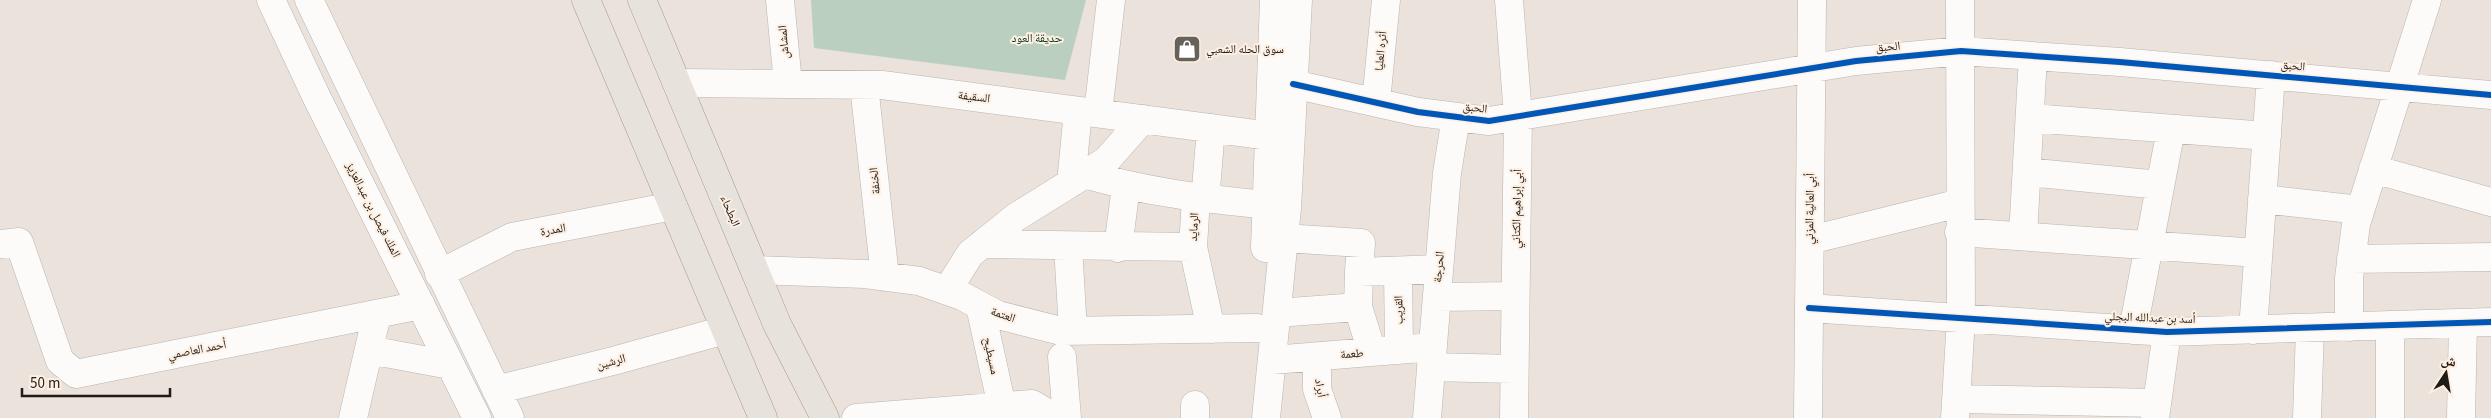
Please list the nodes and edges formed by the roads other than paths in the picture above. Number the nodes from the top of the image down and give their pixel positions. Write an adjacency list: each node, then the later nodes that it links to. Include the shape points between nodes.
1 (271, 0): 69 (street, الملك فيصل بن عبدالعزيز)
2 (309, 0): 64 (street)
3 (586, 0): 45 (main road)
4 (642, 0): 19 (main road, البطحاء)
5 (780, 0): 20 (street, المشاش)
6 (1111, 0): 26 (street)
7 (1274, 0): 33 (street)
8 (1298, 0): 21 (street)
9 (1386, 0): 25 (street, أثره العليا)
10 (1510, 0): 27 (street, أبي إبراهيم الكتاني)
11 (1812, 0): 17 (street, أبي العالية المزني)
12 (1960, 0): 15 (street)
13 (2420, 0): 14 (street)
14 (2427, 0): 23 (street)
15 (1961, 51): 16 (street, الحبق); 17 (street, الحبق); 43 (street)
16 (2033, 56): 18 (street, الحبق); 29 (street)
17 (1812, 68): 27 (street, الحبق); 50 (street, أبي العالية المزني)
18 (2271, 75): 23 (street, الحبق); 34 (street)
19 (677, 83): 20 (street, السقيفة); 61 (main road, البطحاء)
20 (788, 84): 22 (street, السقيفة)
21 (1293, 84): 25 (street, الحبق); 49 (street)
22 (864, 85): 26 (street, السقيفة); 65 (street, الخنفة)
23 (2400, 87): 24 (street, الحبق); 35 (street)
24 (2491, 95)
25 (1376, 102): 28 (street, الحبق)
26 (1088, 112): 30 (street, السقيفة); 37 (street)
27 (1518, 116): 28 (street, الحبق, via 1489,121); 67 (street, أبي إبراهيم الكتاني)
28 (1456, 117): 60 (street, الحرجة, via 1447,173)
29 (2030, 118): 32 (street); 36 (street)
30 (1143, 119): 31 (street, السقيفة); 37 (street, via 1106,162)
31 (1212, 128): 33 (street, السقيفة); 40 (street, الرمايد, via 1206,190)
32 (2170, 129): 34 (street); 38 (street)
33 (1270, 136): 44 (street)
34 (2267, 136): 41 (street)
35 (2373, 169): 42 (street); 46 (street)
36 (2027, 172): 38 (street); 48 (street)
37 (1078, 179): 39 (street); 52 (street, via 1016,217)
38 (2160, 185): 53 (street)
39 (1126, 186): 40 (street); 56 (street)
40 (1196, 198): 44 (street); 55 (street, الرمايد)
41 (2262, 199): 46 (street); 57 (street)
42 (2491, 202)
43 (1960, 203): 47 (street); 50 (street)
44 (1268, 205): 75 (street)
45 (673, 206): 64 (street, المدرة, via 512,238); 82 (main road)
46 (2360, 210): 59 (street)
47 (1960, 232): 48 (street); 74 (street)
48 (2023, 236): 53 (street)
49 (1284, 238): 63 (street, via 1361,243); 75 (street)
50 (1810, 240): 72 (street, أبي العالية المزني)
51 (0, 244): 73 (street, أحمد العاصمي, via 18,242 60,360 76,374)
52 (982, 244): 54 (street); 66 (street, via 970,254)
53 (2149, 245): 57 (street); 83 (street)
54 (1068, 246): 56 (street); 85 (street)
55 (1193, 247): 56 (street); 80 (street, الرمايد)
56 (1118, 248)
57 (2258, 253): 84 (street)
58 (2491, 257): 59 (street)
59 (2351, 259): 79 (street)
60 (1439, 269): 62 (street); 68 (street, الحرجة)
61 (755, 270): 65 (street, العتمة); 105 (main road, البطحاء, via 777,324)
62 (1398, 270): 63 (street); 88 (street, القريب)
63 (1359, 272): 71 (street)
64 (439, 274): 96 (street)
65 (886, 277): 66 (street, العتمة, via 919,281)
66 (948, 291): 70 (street, العتمة)
67 (1515, 296): 68 (street); 95 (street, أبي إبراهيم الكتاني)
68 (1437, 297): 92 (street, الحرجة)
69 (421, 305): 73 (street, أحمد العاصمي); 94 (street, الملك فيصل بن عبدالعزيز)
70 (980, 306): 85 (street, العتمة, via 998,315 1061,331); 97 (street, مسيطيح)
71 (1358, 307): 75 (street, العتمة); 89 (street)
72 (1809, 308): 74 (street, أسد بن عبدالله البجلي); 114 (street, أبي العالية المزني)
73 (378, 314): 87 (street)
74 (1962, 318): 83 (street, أسد بن عبدالله البجلي); 98 (street)
75 (1267, 320): 80 (street, العتمة); 93 (street); 109 (street)
76 (2491, 322): 77 (street, أسد بن عبدالله البجلي)
77 (2463, 323): 78 (street, أسد بن عبدالله البجلي); 117 (street)
78 (2390, 325): 79 (street, أسد بن عبدالله البجلي); 116 (street)
79 (2349, 327): 81 (street, أسد بن عبدالله البجلي)
80 (1211, 328): 85 (street, العتمة)
81 (2310, 328): 84 (street, أسد بن عبدالله البجلي); 115 (street)
82 (726, 330): 96 (street, الرشين); 104 (main road)
83 (2133, 330): 86 (street, أسد بن عبدالله البجلي)
84 (2254, 330): 86 (street, أسد بن عبدالله البجلي)
85 (1073, 331)
86 (2166, 332): 100 (street)
87 (369, 350): 94 (street); 101 (street)
88 (1400, 350): 89 (street, طعمة); 92 (street, طعمة)
89 (1372, 352): 91 (street, طعمة)
90 (1062, 357): 108 (street)
91 (1317, 357): 93 (street, طعمة); 111 (street, أبراد, via 1318,390)
92 (1432, 357): 95 (street, طعمة); 112 (street, الحرجة)
93 (1272, 360): 110 (street)
94 (450, 365): 102 (street, الملك فيصل بن عبدالعزيز)
95 (1514, 369): 113 (street, أبي إبراهيم الكتاني)
96 (496, 390): 103 (street)
97 (1002, 407): 99 (street); 106 (street)
98 (1956, 408): 100 (street)
99 (1033, 411): 107 (street)
100 (2156, 411)
101 (353, 418)
102 (477, 418)
103 (510, 418)
104 (763, 418)
105 (826, 418)
106 (856, 418)
107 (1056, 418)
108 (1067, 418)
109 (1248, 418)
110 (1266, 418)
111 (1327, 418)
112 (1427, 418)
113 (1514, 418)
114 (1808, 418)
115 (2307, 418)
116 (2390, 418)
117 (2461, 418)

